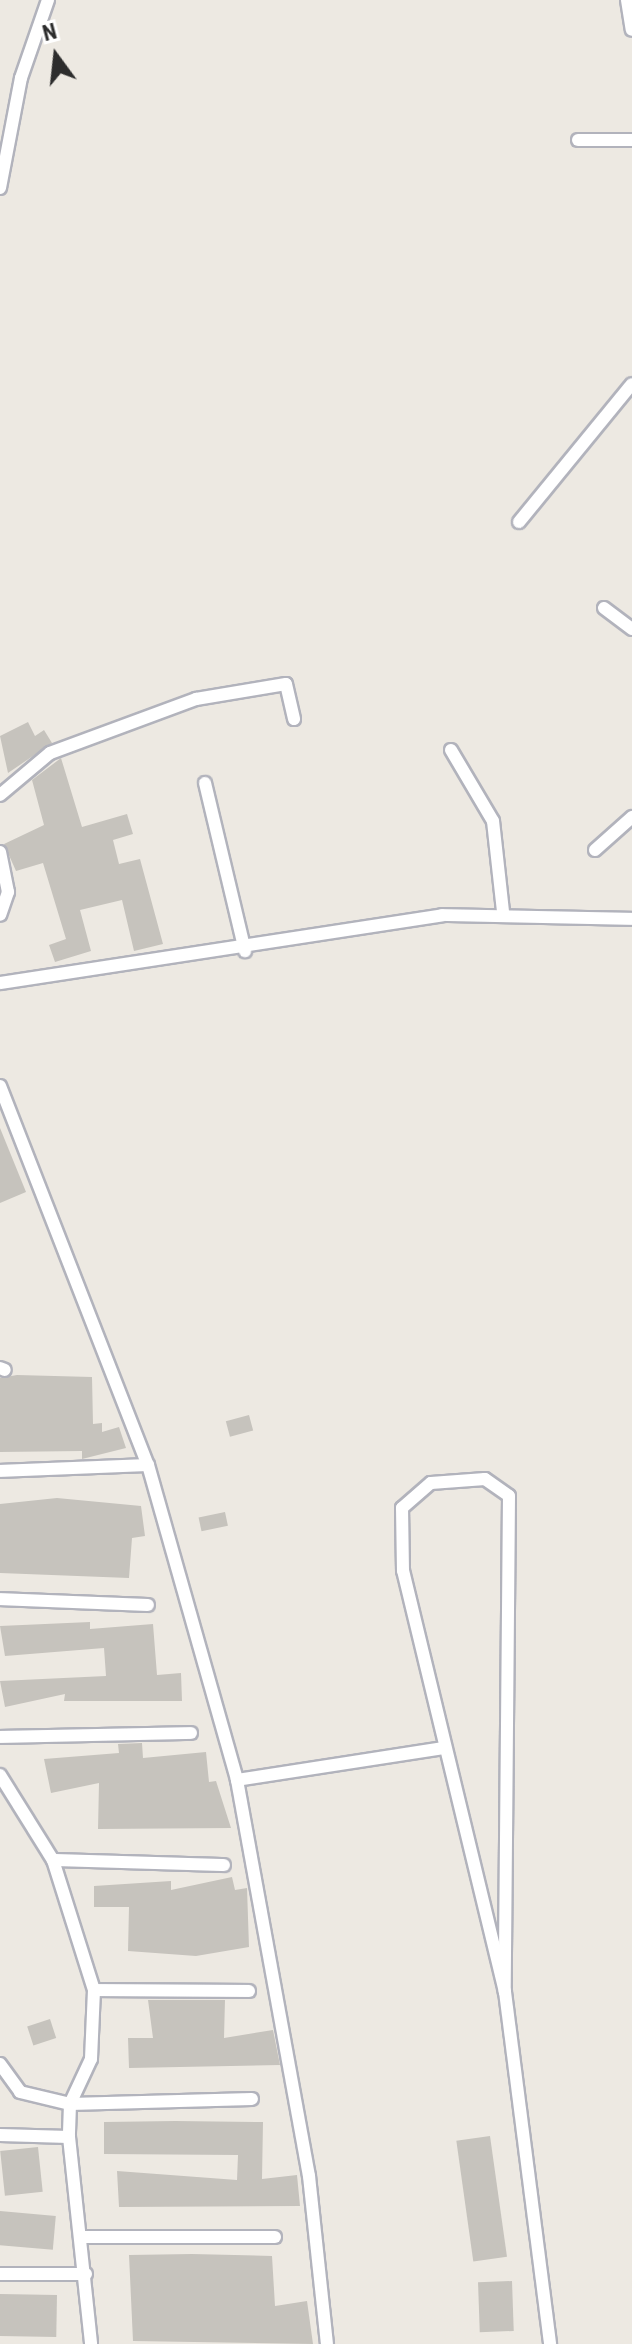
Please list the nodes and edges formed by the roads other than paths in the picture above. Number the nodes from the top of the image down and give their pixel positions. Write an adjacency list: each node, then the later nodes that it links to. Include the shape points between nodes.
1 (48, 0): 6 (street, via 21,78)
2 (627, 0): 3 (street)
3 (632, 30)
4 (578, 140): 5 (street)
5 (632, 140)
6 (0, 188)
7 (632, 384): 8 (street)
8 (519, 522)
9 (604, 608): 10 (street)
10 (632, 629)
11 (294, 719): 14 (street, via 286,684 196,699 50,753)
12 (451, 750): 18 (street, via 490,813)
13 (205, 783): 21 (street)
14 (0, 795)
15 (632, 817): 16 (street)
16 (595, 850)
17 (0, 852): 19 (street, via 8,892)
18 (503, 912): 20 (street); 21 (street, via 442,915)
19 (0, 915)
20 (632, 919)
21 (245, 951): 22 (street)
22 (0, 983)
23 (0, 1086): 24 (street)
24 (148, 1465): 25 (street); 32 (street)
25 (0, 1471)
26 (0, 1599): 27 (street)
27 (148, 1605)
28 (191, 1733): 29 (street)
29 (0, 1737)
30 (443, 1748): 32 (street); 37 (street); 37 (street, via 399,1523 412,1494 431,1483 485,1479 509,1496 512,1543)
31 (0, 1775): 33 (street)
32 (237, 1780): 48 (street, via 309,2176)
33 (53, 1860): 34 (street); 35 (street)
34 (224, 1865)
35 (94, 1990): 36 (street); 40 (street, via 91,2059)
36 (249, 1991)
37 (505, 1992): 49 (street)
38 (0, 2064): 40 (street, via 20,2092)
39 (252, 2099): 40 (street)
40 (70, 2104): 42 (street)
41 (0, 2135): 42 (street)
42 (69, 2137): 43 (street)
43 (82, 2237): 44 (street); 46 (street)
44 (275, 2237)
45 (0, 2274): 46 (street)
46 (86, 2274): 47 (street)
47 (91, 2344)
48 (327, 2344)
49 (550, 2344)

